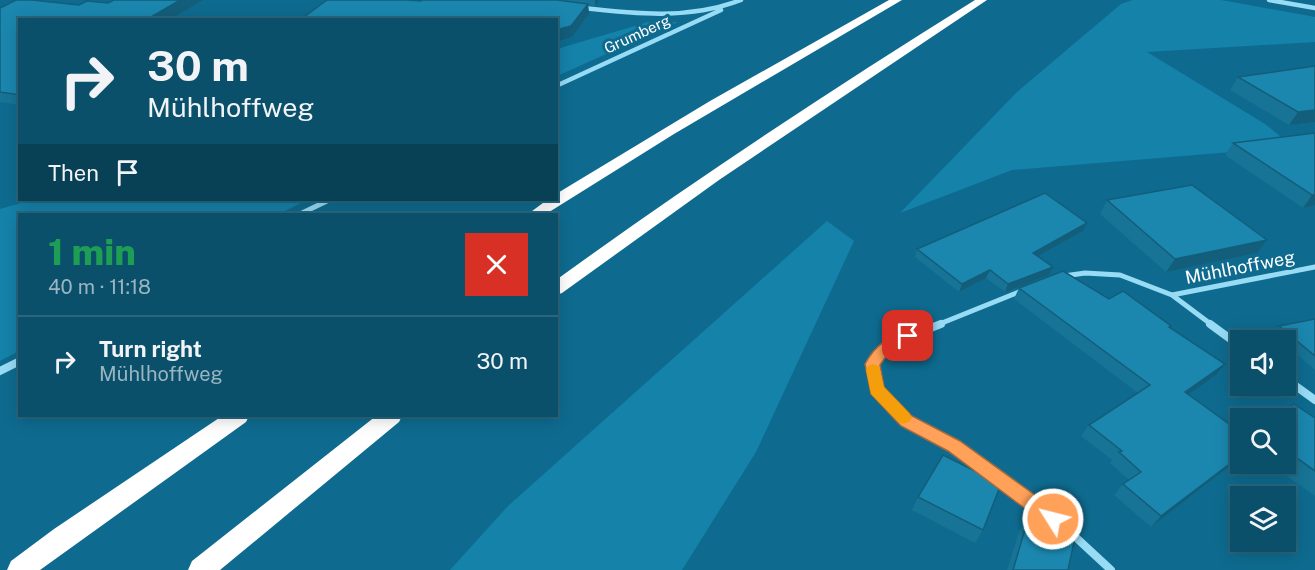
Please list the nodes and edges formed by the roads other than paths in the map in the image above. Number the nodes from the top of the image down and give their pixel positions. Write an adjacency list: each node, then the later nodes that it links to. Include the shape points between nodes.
1 (741, 0): 6 (street, Grumberg)
2 (897, 0): 9 (highway, via 756,79)
3 (982, 0): 17 (highway, via 825,100)
4 (1269, 0): 7 (street)
5 (571, 6): 6 (street, Grumberg, via 656,13)
6 (729, 6): 8 (street, Grumberg)
7 (1315, 8)
8 (558, 85)
9 (558, 200)
10 (327, 201): 12 (street)
11 (556, 201): 13 (highway)
12 (302, 213)
13 (538, 213)
14 (1315, 267): 18 (street, Mühlhoffweg)
15 (1056, 277): 18 (street, Mühlhoffweg, via 1085,273 1120,275)
16 (1035, 286): 28 (street, via 887,345 872,364 877,389 907,421 954,446 1070,532)
17 (558, 288)
18 (1172, 295): 19 (street)
19 (1230, 338)
20 (18, 362): 21 (street)
21 (0, 371)
22 (1296, 386): 23 (street)
23 (1315, 400)
24 (237, 417): 26 (highway)
25 (390, 417): 27 (highway)
26 (20, 570)
27 (201, 570)
28 (1111, 570)

